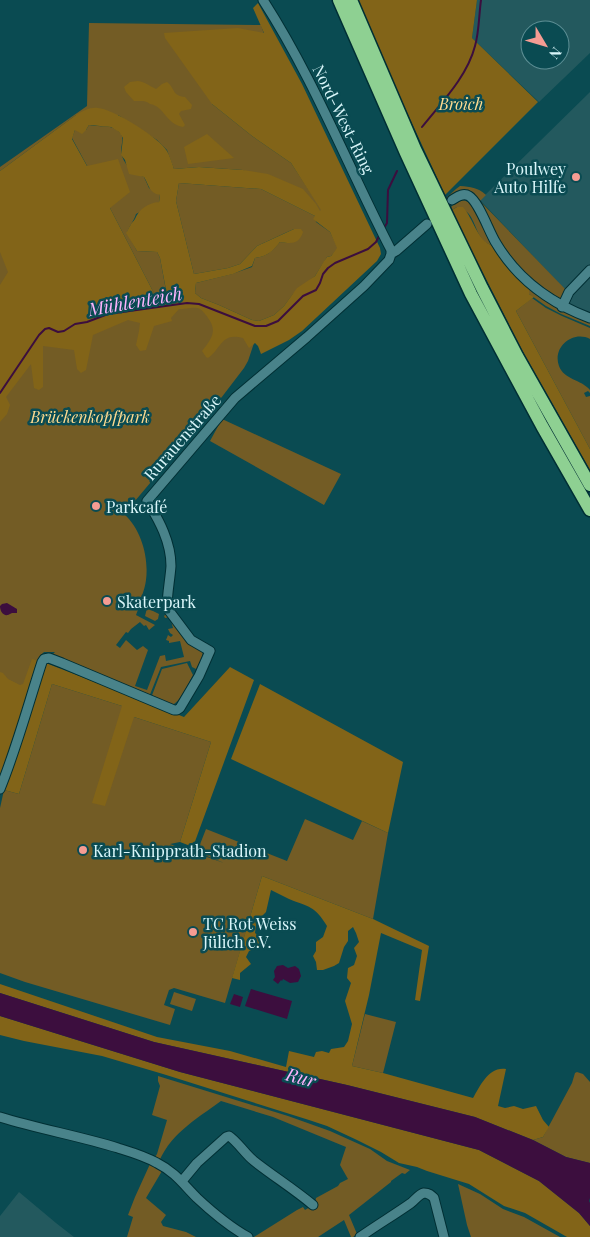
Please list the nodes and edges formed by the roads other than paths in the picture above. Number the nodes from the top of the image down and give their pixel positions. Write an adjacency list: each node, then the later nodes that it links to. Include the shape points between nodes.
1 (263, 0): 6 (street, Nord-West-Ring, via 295,52)
2 (339, 0): 11 (highway, via 471,294)
3 (351, 0): 10 (highway, via 415,149 482,288 516,356)
4 (452, 200): 8 (street, via 465,194 472,199 507,260 521,276)
5 (427, 224): 6 (street, Rurauenstraße)
6 (391, 254): 12 (street, Rurauenstraße, via 364,286 235,398 148,501 161,523 171,563 167,608 191,640 210,651 180,708 174,710 62,663 44,659)
7 (590, 270): 8 (street, via 569,292)
8 (562, 307): 9 (street)
9 (590, 318)
10 (590, 485)
11 (590, 510)
12 (0, 789)
13 (0, 1117): 14 (street, via 138,1154 168,1169)
14 (182, 1181): 15 (street, via 200,1160 229,1136 253,1160); 16 (street, via 211,1210)
15 (313, 1205)
16 (248, 1237)
17 (360, 1237): 18 (street, via 425,1193 434,1198)
18 (444, 1237)

